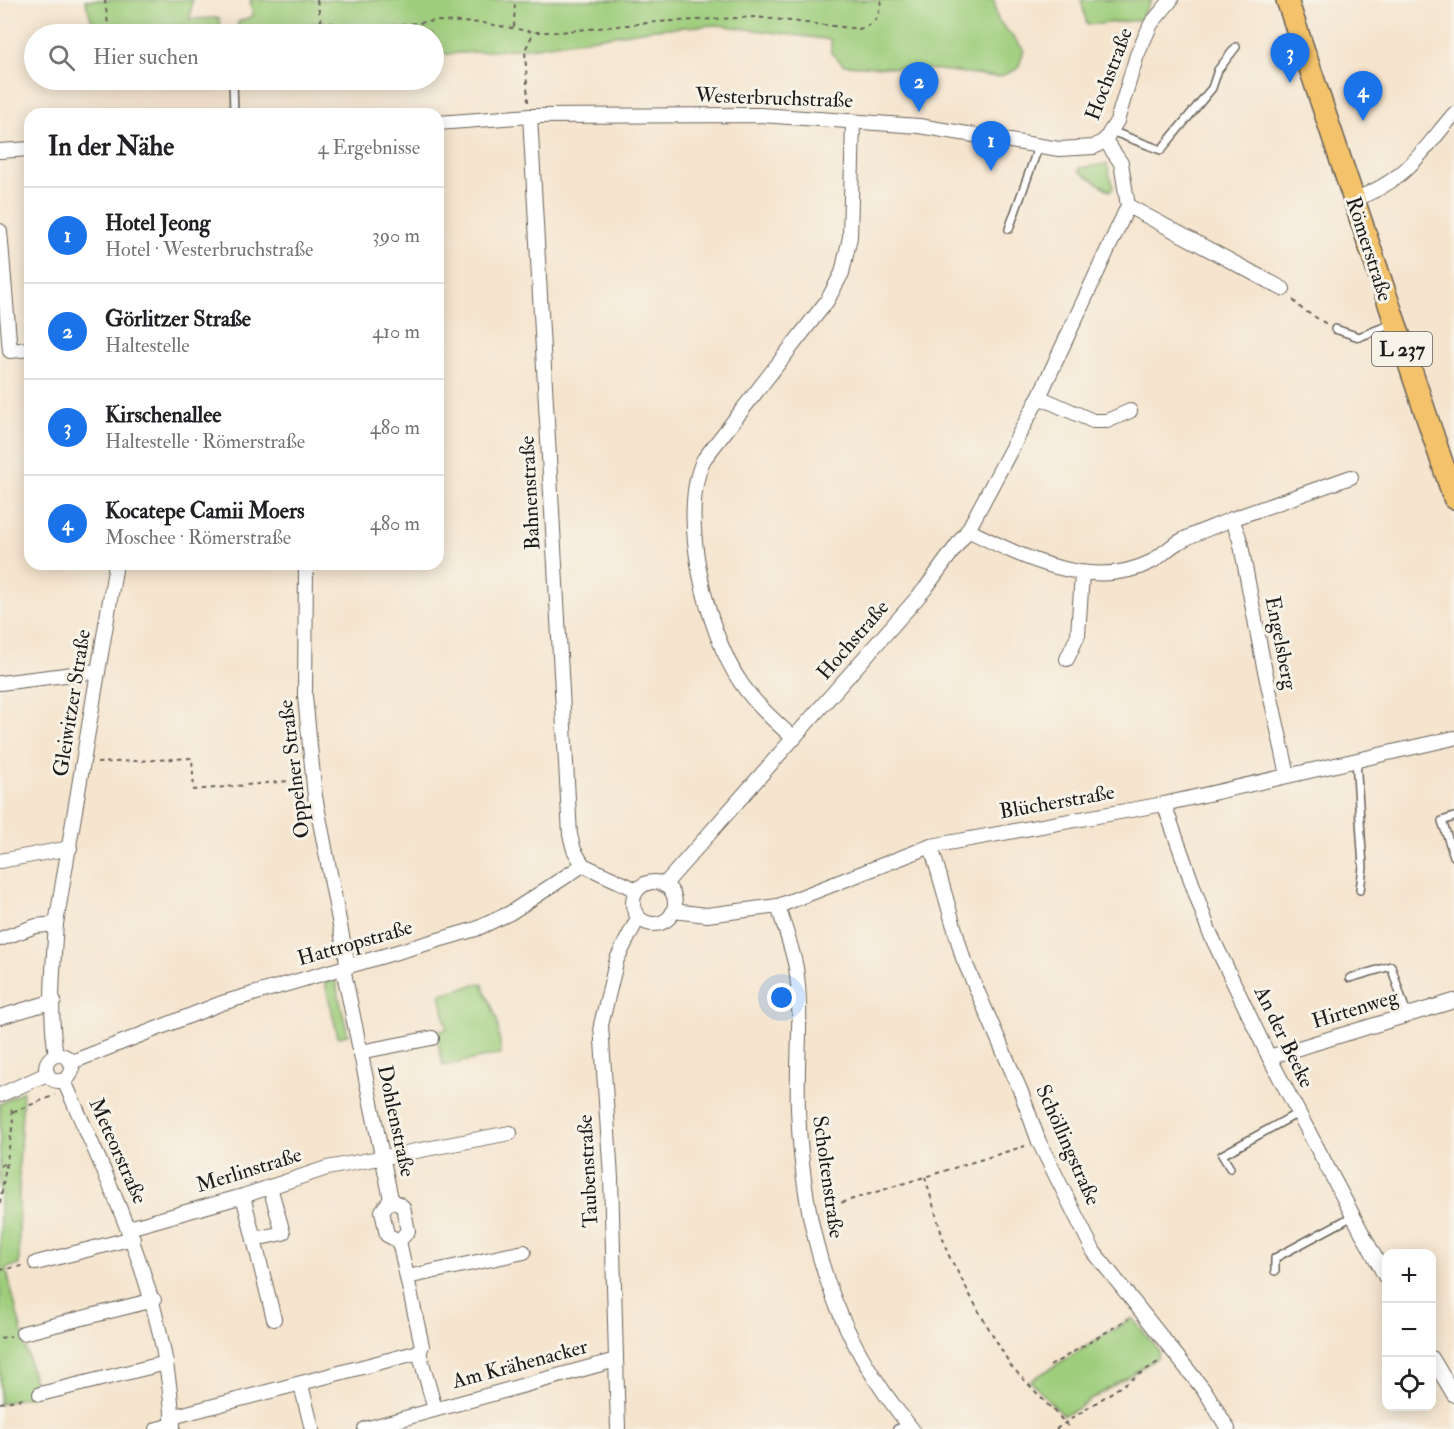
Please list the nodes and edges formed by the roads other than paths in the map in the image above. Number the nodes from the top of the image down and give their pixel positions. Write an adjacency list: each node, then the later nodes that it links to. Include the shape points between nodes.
1 (1171, 0): 10 (street, Hochstraße, via 1151,24 1117,121)
2 (1287, 0): 14 (main road, Römerstraße / L 237)
3 (1236, 47): 10 (lane, via 1218,70 1212,88 1161,150)
4 (233, 90): 5 (lane)
5 (234, 108)
6 (1454, 114): 14 (street, via 1403,175 1380,190)
7 (529, 116): 8 (street, Westerbruchstraße, via 761,115); 9 (street, Westerbruchstraße); 45 (street, Bahnenstraße, via 570,835)
8 (853, 122): 11 (street, Westerbruchstraße, via 919,126); 36 (street, via 850,237 842,273 827,301 704,459 692,498 696,547 717,637 739,681 758,706)
9 (444, 123)
10 (1108, 135): 11 (street, Westerbruchstraße, via 1094,147); 15 (street, Hochstraße, via 1121,163)
11 (1039, 145): 16 (lane)
12 (24, 150): 13 (street)
13 (0, 151)
14 (1352, 200): 19 (main road, Römerstraße / L 237)
15 (1128, 206): 18 (street); 23 (street, Hochstraße)
16 (1009, 229)
17 (0, 231): 22 (street)
18 (1283, 289)
19 (1394, 324): 20 (lane, via 1359,337); 26 (main road, Römerstraße / L 237)
20 (1335, 328)
21 (24, 350): 22 (street)
22 (5, 351)
23 (1039, 397): 24 (street, via 1093,421 1107,421); 28 (street, Hochstraße)
24 (1130, 411)
25 (1351, 477): 27 (street)
26 (1454, 498)
27 (1232, 519): 31 (street, via 1125,571); 38 (street, Engelsberg, via 1240,540)
28 (968, 530): 31 (street, via 1022,557); 36 (street, Hochstraße, via 926,589)
29 (115, 570): 33 (street, Gleiwitzer Straße)
30 (306, 570): 54 (street, Oppelner Straße, via 305,696 313,778)
31 (1082, 574): 32 (street, via 1078,635)
32 (1067, 659)
33 (98, 671): 34 (street); 42 (street, Gleiwitzer Straße)
34 (0, 683)
35 (1454, 738): 37 (street, Blücherstraße)
36 (794, 739): 46 (street, Hochstraße)
37 (1356, 759): 38 (street, Blücherstraße); 48 (lane, via 1363,867)
38 (1288, 775): 39 (street, Blücherstraße)
39 (1164, 804): 41 (street, Blücherstraße); 63 (street, An der Beeke, via 1209,931)
40 (1454, 817): 43 (lane, via 1442,821)
41 (931, 846): 49 (street, Blücherstraße); 101 (street, Schöllingstraße, via 963,958 1040,1142 1094,1252 1208,1394)
42 (70, 848): 44 (street); 52 (street, Gleiwitzer Straße)
43 (1454, 856)
44 (0, 861)
45 (583, 865): 47 (street); 54 (street, Hattropstraße, via 510,914 476,929)
46 (664, 885): 47 (street, via 652,882); 50 (street, via 675,901)
47 (637, 890): 51 (street, via 633,908)
48 (1360, 890)
49 (778, 906): 50 (street, Blücherstraße, via 707,915); 96 (street, Scholtenstraße, via 795,967 799,1003 798,1106 808,1213 819,1261 833,1303 856,1349)
50 (674, 911): 51 (street, via 658,924 647,924)
51 (638, 918): 88 (street, Taubenstraße, via 617,959 601,1025 611,1178)
52 (56, 924): 53 (street, via 36,926); 56 (street, Gleiwitzer Straße)
53 (0, 939)
54 (346, 968): 61 (street, Dohlenstraße); 64 (street, Hattropstraße, via 222,1003)
55 (1350, 978): 58 (lane, via 1391,966)
56 (54, 1001): 59 (street); 62 (street, Gleiwitzer Straße)
57 (1454, 1001): 58 (street, Hirtenweg)
58 (1407, 1015): 63 (street, Hirtenweg)
59 (0, 1017)
60 (432, 1038): 61 (street, Dohlenstraße)
61 (360, 1052): 70 (street, Dohlenstraße)
62 (56, 1054): 64 (street); 65 (street, via 47,1062)
63 (1269, 1057): 68 (street, An der Beeke)
64 (72, 1062): 66 (street, via 73,1071)
65 (47, 1074): 66 (street); 67 (street)
66 (66, 1085): 76 (street, Meteorstraße)
67 (2, 1094)
68 (1298, 1113): 71 (lane, via 1222,1155); 75 (street, An der Beeke)
69 (510, 1133): 70 (street, Merlinstraße)
70 (382, 1158): 72 (street, Merlinstraße, via 327,1168); 74 (street, Dohlenstraße)
71 (1230, 1168)
72 (270, 1187): 73 (street, Merlinstraße); 77 (street, via 283,1233)
73 (243, 1196): 76 (street, Merlinstraße); 77 (street)
74 (390, 1199): 78 (street, Dohlenstraße, via 382,1211 387,1235); 78 (street, Dohlenstraße, via 403,1207 408,1231)
75 (1353, 1216): 81 (street, An der Beeke); 82 (lane, via 1275,1258)
76 (131, 1233): 80 (street, Meteorstraße); 84 (street, Meteorstraße)
77 (255, 1239): 85 (street)
78 (399, 1241): 83 (street, Dohlenstraße)
79 (524, 1252): 83 (street)
80 (36, 1263)
81 (1382, 1270)
82 (1275, 1271)
83 (407, 1277): 87 (street, Dohlenstraße, via 422,1346)
84 (154, 1300): 86 (street); 89 (street, Meteorstraße)
85 (274, 1319)
86 (23, 1333)
87 (419, 1352): 91 (street); 94 (street, Am Krähenacker)
88 (616, 1360): 94 (street, Am Krähenacker); 100 (street, Taubenstraße)
89 (166, 1362): 92 (street); 95 (street, Meteorstraße)
90 (1436, 1366): 93 (street)
91 (301, 1385): 95 (street); 98 (street)
92 (40, 1394)
93 (1454, 1395)
94 (435, 1410): 99 (street, Am Krähenacker)
95 (173, 1424): 97 (street)
96 (906, 1428)
97 (157, 1429)
98 (312, 1429)
99 (365, 1429)
100 (618, 1429)
101 (1228, 1429)

